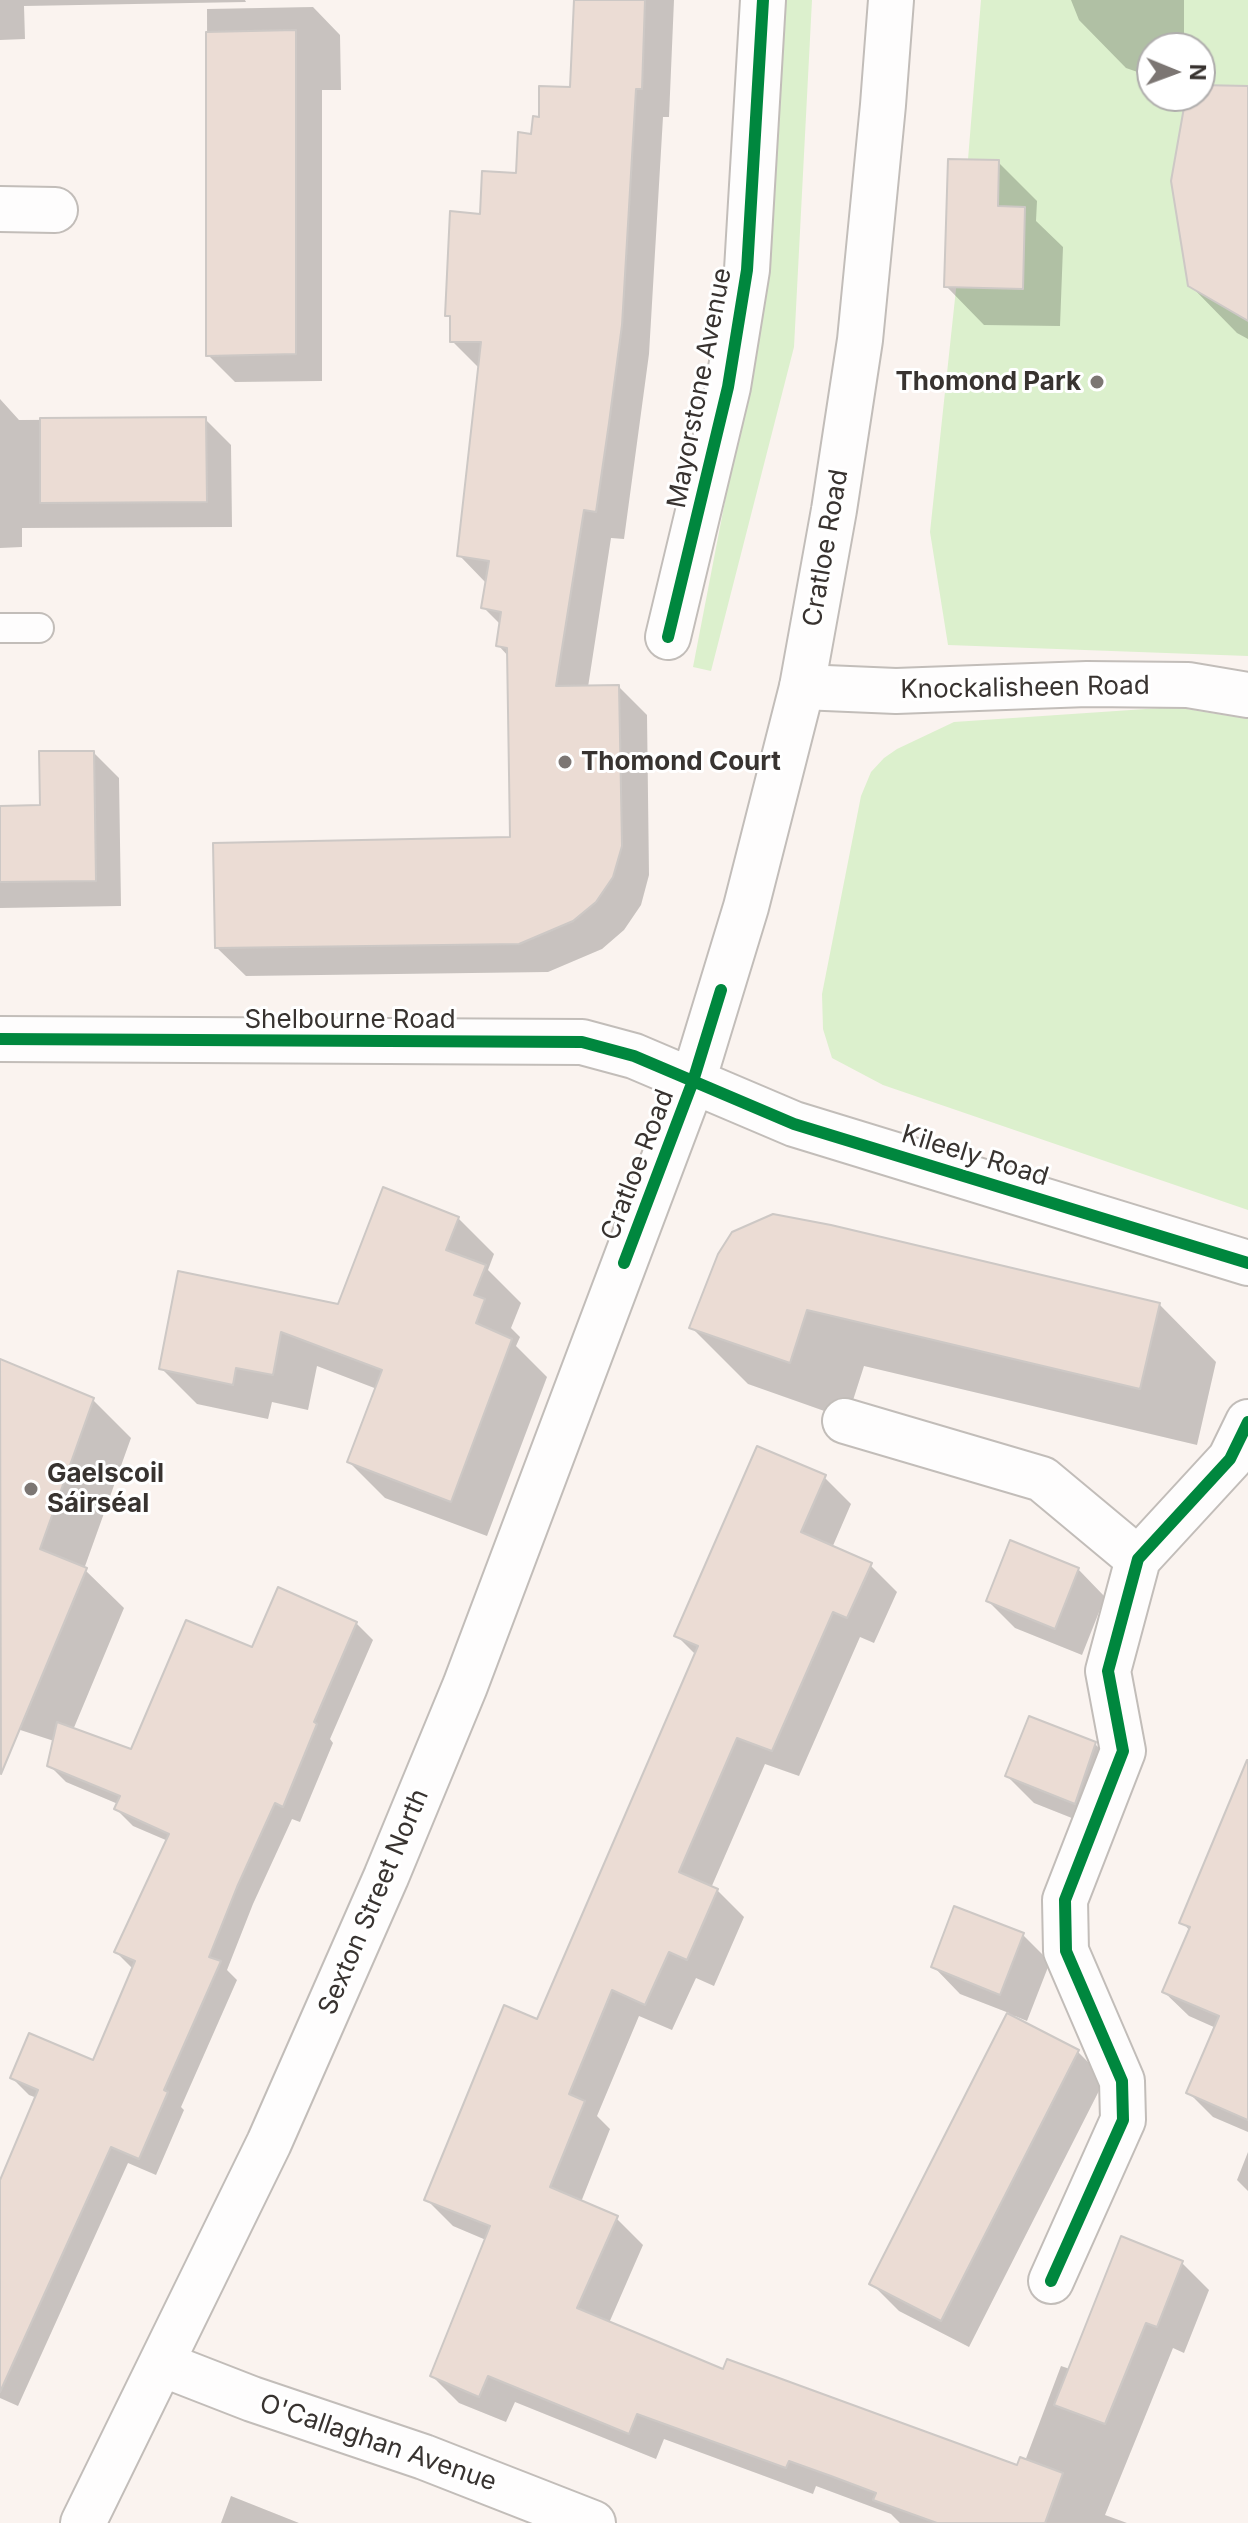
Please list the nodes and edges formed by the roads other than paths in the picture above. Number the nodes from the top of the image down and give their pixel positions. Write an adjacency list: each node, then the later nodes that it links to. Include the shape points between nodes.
1 (763, 0): 7 (main road, Mayorstone Avenue, via 747,270 728,387)
2 (891, 0): 8 (main road, Cratloe Road, via 860,340)
3 (0, 209): 4 (main road)
4 (55, 210)
5 (0, 628): 6 (lane)
6 (39, 628)
7 (668, 637)
8 (802, 687): 9 (main road, Knockalisheen Road, via 896,691 1188,685); 11 (main road, Cratloe Road, via 746,907)
9 (1248, 695)
10 (0, 1039): 11 (main road, Shelbourne Road, via 582,1042 634,1056)
11 (693, 1081): 12 (main road, Cratloe Road); 13 (main road, Kileely Road, via 794,1124)
12 (624, 1263): 18 (main road, Sexton Street North, via 410,1820 269,2143)
13 (1248, 1263)
14 (845, 1421): 16 (main road, via 1042,1479)
15 (1248, 1422): 16 (main road, via 1230,1459)
16 (1138, 1559): 17 (main road, via 1108,1671 1123,1751 1065,1900 1066,1951 1122,2081 1123,2120)
17 (1051, 2281)
18 (162, 2364): 19 (main road, Sexton Street North); 20 (main road, O'Callaghan Avenue)
19 (83, 2523)
20 (593, 2523)

